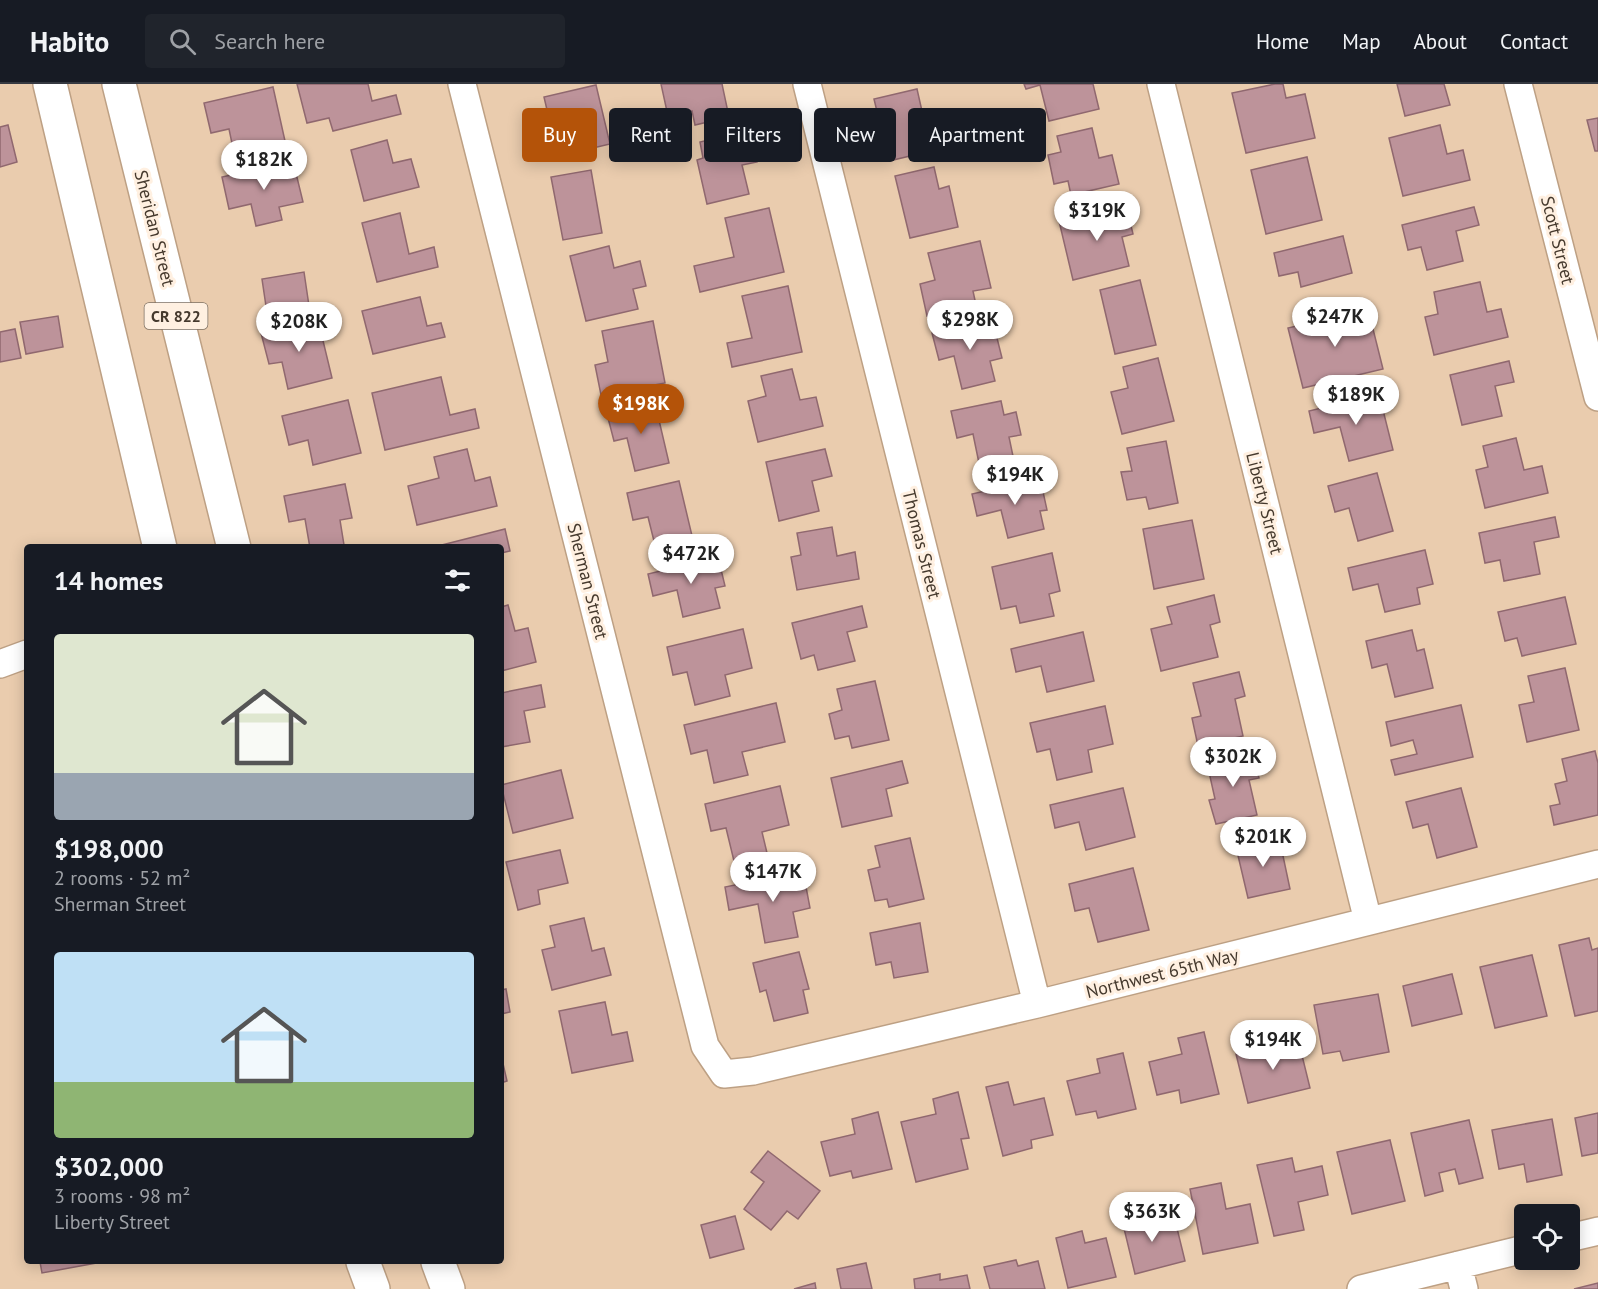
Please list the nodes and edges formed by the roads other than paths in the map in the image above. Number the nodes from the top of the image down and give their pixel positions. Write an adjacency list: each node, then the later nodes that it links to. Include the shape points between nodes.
1 (50, 84): 8 (main road)
2 (119, 84): 9 (main road, Sheridan Street / CR 822)
3 (462, 84): 15 (street, Sherman Street, via 705,1046)
4 (807, 84): 14 (street, Thomas Street)
5 (1161, 84): 13 (street, Liberty Street)
6 (1518, 84): 7 (street, Scott Street)
7 (1598, 397)
8 (159, 544)
9 (233, 544)
10 (24, 655): 11 (street)
11 (0, 664)
12 (1598, 864): 13 (street, Northwest 65th Way)
13 (1368, 921): 14 (street, Northwest 65th Way)
14 (1037, 1004): 15 (street, Northwest 65th Way, via 753,1071)
15 (724, 1074)
16 (1598, 1231): 17 (street)
17 (1580, 1235)
18 (1514, 1253): 21 (street)
19 (364, 1264): 22 (main road)
20 (439, 1264): 23 (main road)
21 (1461, 1277): 24 (street)
22 (373, 1289)
23 (448, 1289)
24 (1360, 1289)

